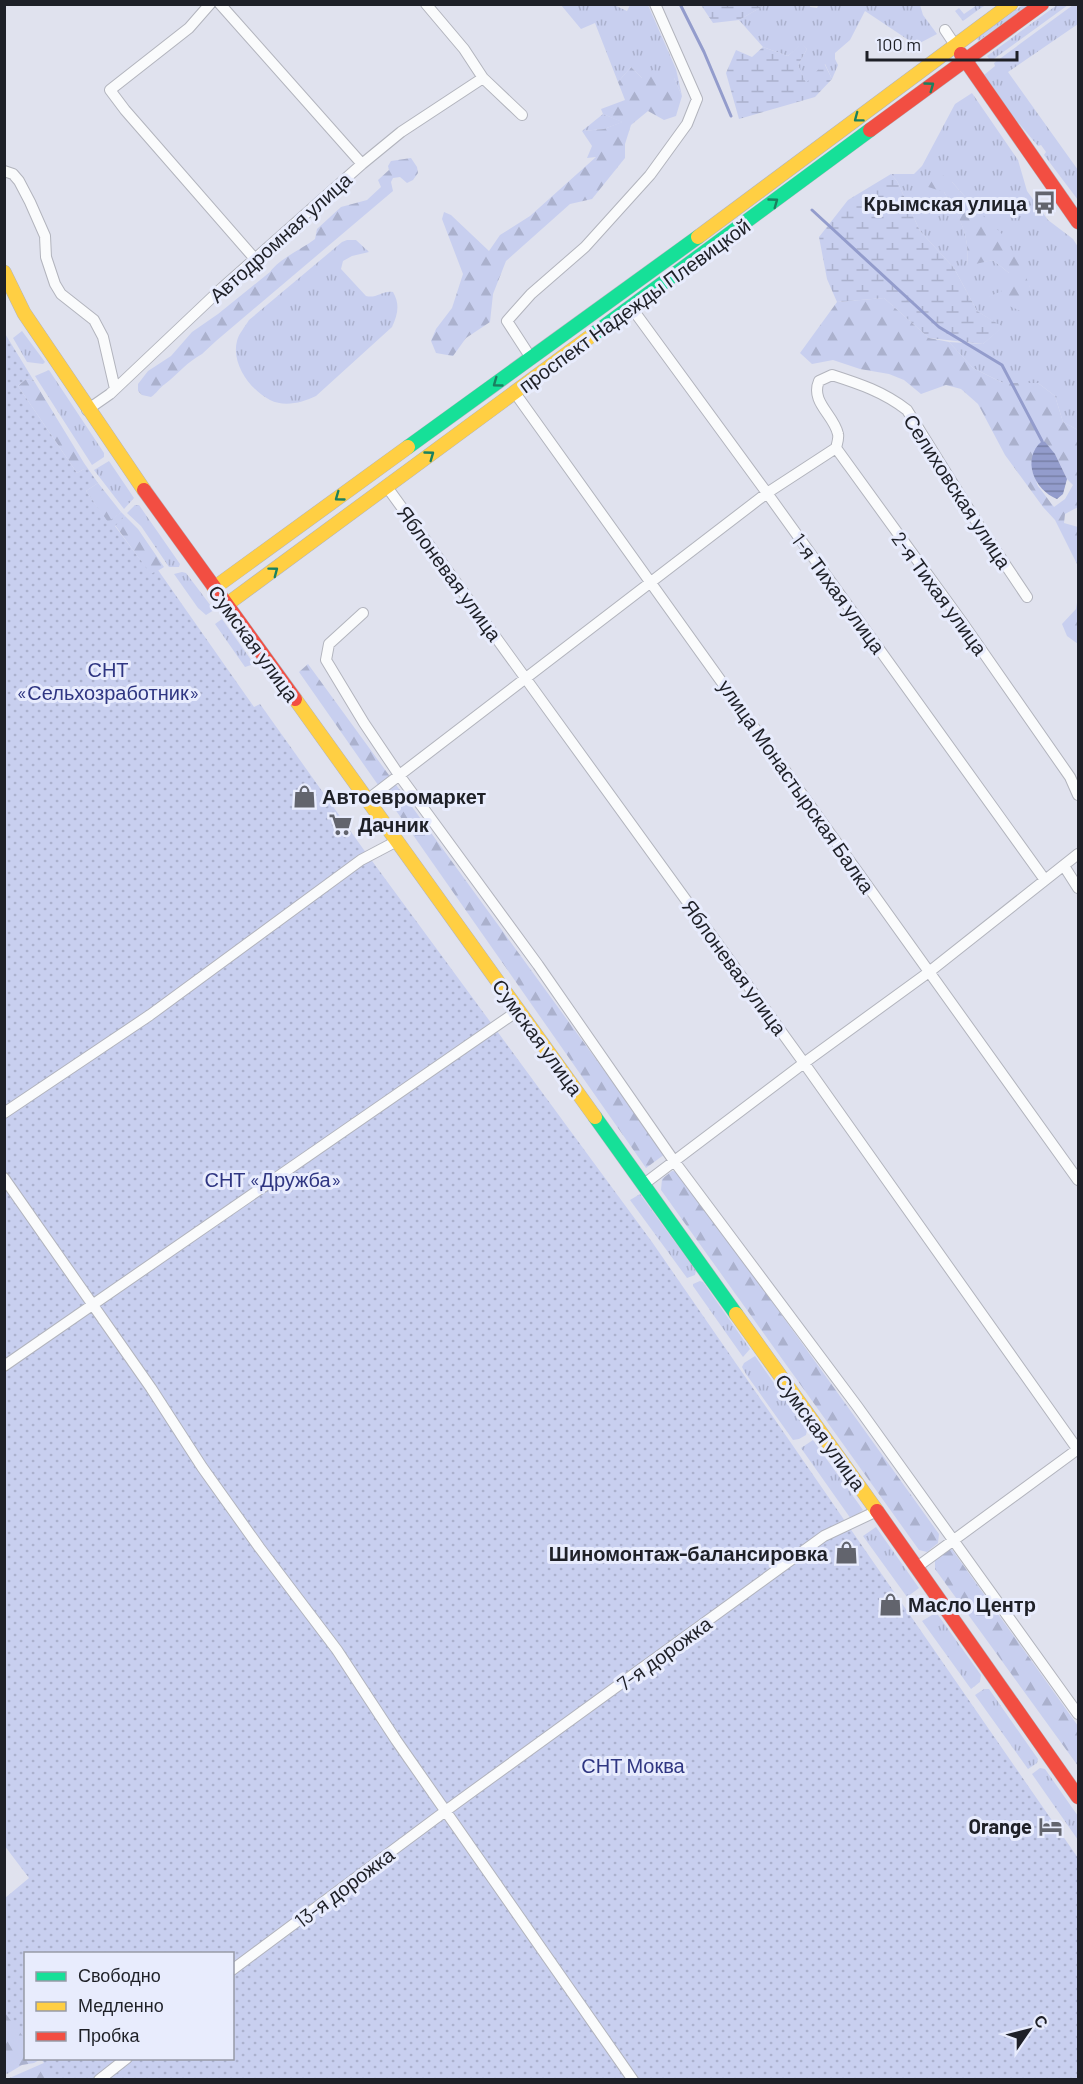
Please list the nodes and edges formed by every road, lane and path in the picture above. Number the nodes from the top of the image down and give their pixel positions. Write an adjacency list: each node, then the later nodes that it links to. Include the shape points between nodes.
1 (210, 4): 15 (street, via 189,28 110,90)
2 (220, 4): 12 (street)
3 (426, 4): 10 (street)
4 (655, 4): 18 (street, via 697,99 687,124 650,176 585,247 531,294 507,321)
5 (1011, 4): 8 (main road, проспект Надежды Плевицкой)
6 (1042, 4): 9 (main road, проспект Надежды Плевицкой)
7 (945, 30): 8 (street)
8 (955, 45): 9 (main road); 18 (main road, проспект Надежды Плевицкой, one-way to 18)
9 (966, 60): 14 (main road); 17 (main road, проспект Надежды Плевицкой, one-way to 9)
10 (483, 78): 11 (street); 12 (street, Автодромная улица)
11 (522, 115)
12 (362, 164): 15 (street, Автодромная улица)
13 (4, 171): 20 (street, via 19,181 30,202 45,236 46,257 61,294 94,320 103,338)
14 (1078, 222)
15 (255, 259): 20 (street, Автодромная улица)
16 (4, 273): 22 (main road, Сумская улица, via 24,313)
17 (632, 307): 21 (main road, проспект Надежды Плевицкой); 25 (street, 1-я Тихая улица)
18 (531, 358): 27 (main road, проспект Надежды Плевицкой, one-way to 27)
19 (816, 386): 23 (street, 2-я Тихая улица, via 818,399 838,434); 28 (street, Селиховская улица, via 832,375 871,387 908,410)
20 (114, 389): 22 (street, Автодромная улица)
21 (515, 393): 24 (main road, проспект Надежды Плевицкой, one-way to 21); 26 (street, улица Монастырская Балка)
22 (87, 410): 27 (main road, Сумская улица)
23 (836, 448): 25 (street); 33 (street, 2-я Тихая улица, via 962,622 1070,777)
24 (387, 487): 29 (main road, проспект Надежды Плевицкой, one-way to 24); 31 (street, Яблоневая улица)
25 (767, 493): 26 (street); 38 (street, 1-я Тихая улица)
26 (651, 583): 31 (street); 40 (street, улица Монастырская Балка)
27 (214, 588): 29 (main road, Сумская улица)
28 (1027, 597)
29 (226, 605): 34 (main road, Сумская улица)
30 (363, 613): 32 (street, Сумская улица, via 329,644 326,660)
31 (526, 678): 32 (street); 42 (street, Яблоневая улица)
32 (399, 775): 34 (street); 44 (street, Сумская улица)
33 (1078, 795)
34 (368, 800): 35 (main road, Сумская улица)
35 (397, 841): 41 (main road, Сумская улица); 43 (street, via 361,860 150,1015)
36 (1078, 854): 37 (street)
37 (1064, 866): 38 (street); 39 (street)
38 (1045, 880): 40 (street)
39 (1078, 888)
40 (929, 972): 42 (street); 46 (street, улица Монастырская Балка)
41 (519, 1010): 47 (main road, Сумская улица); 48 (street)
42 (804, 1063): 44 (street); 50 (street, Яблоневая улица)
43 (4, 1113)
44 (674, 1161): 47 (street); 52 (street, Сумская улица)
45 (4, 1178): 48 (street)
46 (1078, 1180)
47 (644, 1184): 51 (main road, Сумская улица)
48 (93, 1305): 49 (street); 57 (street, via 202,1467 337,1650)
49 (4, 1366)
50 (1078, 1450): 52 (street)
51 (877, 1511): 53 (main road, Сумская улица); 56 (street, 7-я дорожка, via 824,1536)
52 (953, 1541): 53 (street); 54 (street, Сумская улица)
53 (917, 1567): 55 (main road, Сумская улица)
54 (1078, 1714)
55 (1078, 1797)
56 (455, 1804): 57 (street, 13-я дорожка)
57 (446, 1812): 58 (street, 13-я дорожка); 61 (street)
58 (234, 1969)
59 (124, 2060): 60 (street)
60 (99, 2079)
61 (633, 2079)

